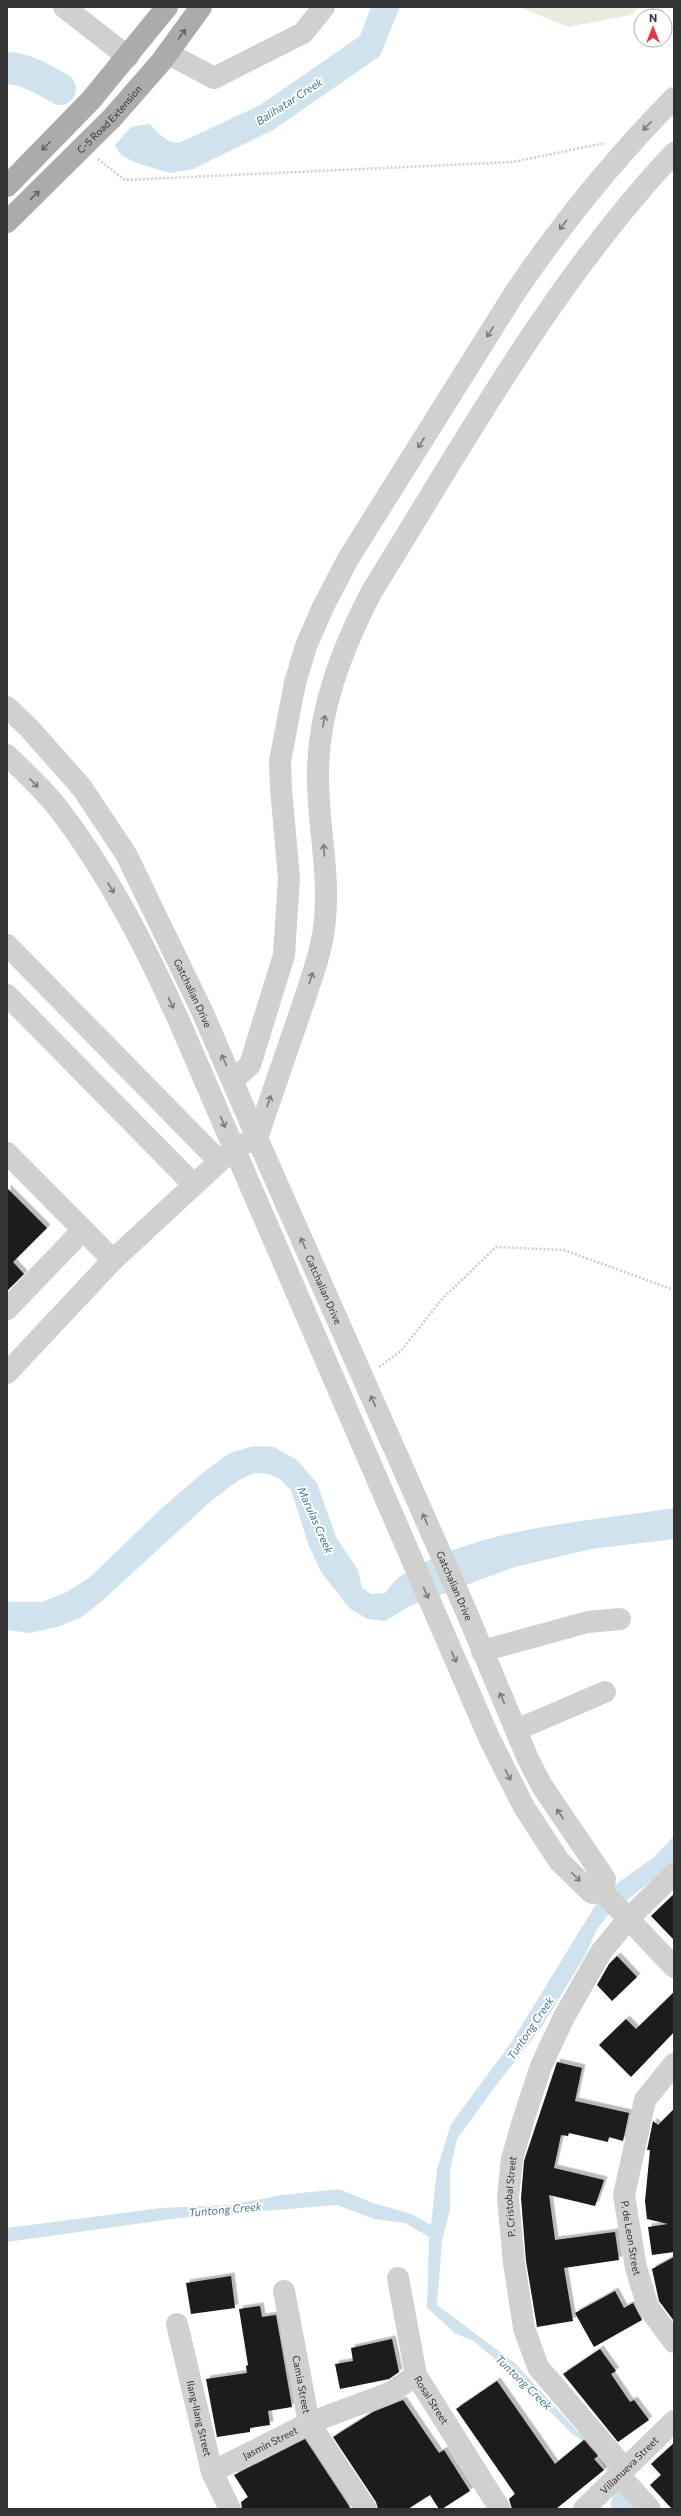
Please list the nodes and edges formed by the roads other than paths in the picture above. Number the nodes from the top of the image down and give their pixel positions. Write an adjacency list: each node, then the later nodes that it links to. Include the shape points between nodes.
1 (64, 7): 6 (street)
2 (168, 7): 6 (main road)
3 (201, 7): 5 (main road, C-5 Road Extension, one-way to 3)
4 (324, 7): 5 (street, via 303,33 214,78)
5 (167, 53): 9 (main road, C-5 Road Extension)
6 (128, 57): 7 (main road)
7 (94, 97): 9 (main road); 11 (main road, one-way to 11)
8 (674, 98): 17 (street, one-way to 17, via 636,137 570,215 514,294 348,559 314,626 295,683 280,760 289,878 284,955 250,1065)
9 (115, 114): 12 (main road, C-5 Road Extension, one-way to 9, via 90,142)
10 (674, 152): 18 (street, one-way to 10, via 322,945 326,892 318,759 334,679 354,625 372,591 563,287 624,209)
11 (7, 186)
12 (7, 222)
13 (7, 707): 17 (street, Gatchalian Drive, one-way to 13, via 126,854 82,788)
14 (7, 755): 20 (street, one-way to 20, via 57,807 101,870 140,938)
15 (7, 945): 20 (street)
16 (7, 995): 21 (street)
17 (233, 1080): 18 (street, Gatchalian Drive)
18 (257, 1138): 20 (street); 27 (street, Gatchalian Drive, one-way to 18)
19 (7, 1153): 22 (street)
20 (226, 1154): 21 (street); 31 (street, one-way to 31, via 414,1564 494,1747 524,1807)
21 (194, 1185): 23 (street)
22 (83, 1230): 23 (street); 24 (street)
23 (113, 1260): 25 (street)
24 (7, 1309)
25 (7, 1373)
26 (620, 1619): 27 (street, via 588,1622)
27 (482, 1651): 29 (street, Gatchalian Drive, one-way to 27)
28 (605, 1692): 29 (street)
29 (516, 1730): 30 (street, Gatchalian Drive, one-way to 29, via 542,1786)
30 (582, 1846): 31 (street); 33 (street, Gatchalian Drive, via 605,1878)
31 (560, 1861): 33 (street, one-way to 33, via 592,1893)
32 (674, 1874): 34 (street, P. Cristobal Street)
33 (604, 1893): 34 (street)
34 (625, 1914): 35 (street); 45 (street, P. Cristobal Street, via 564,2017 541,2066 512,2159 508,2198 524,2328 538,2367)
35 (674, 1967)
36 (674, 2064): 40 (street, P. de Leon Street, via 646,2100 624,2195 636,2268 648,2307)
37 (398, 2278): 41 (street, Rosal Street)
38 (284, 2291): 43 (street, Camia Street)
39 (177, 2324): 44 (street, Ilang-Ilang Street)
40 (674, 2342)
41 (416, 2375): 43 (street, Jasmin Street, via 392,2392); 48 (street, Rosal Street)
42 (674, 2421): 45 (street, Villanueva Street)
43 (309, 2423): 44 (street, Jasmin Street); 47 (street, Camia Street)
44 (212, 2472): 46 (street, Ilang-Ilang Street)
45 (618, 2477): 49 (street, Villanueva Street); 50 (street, P. Cristobal Street)
46 (230, 2509)
47 (366, 2509)
48 (500, 2509)
49 (584, 2509)
50 (650, 2509)

